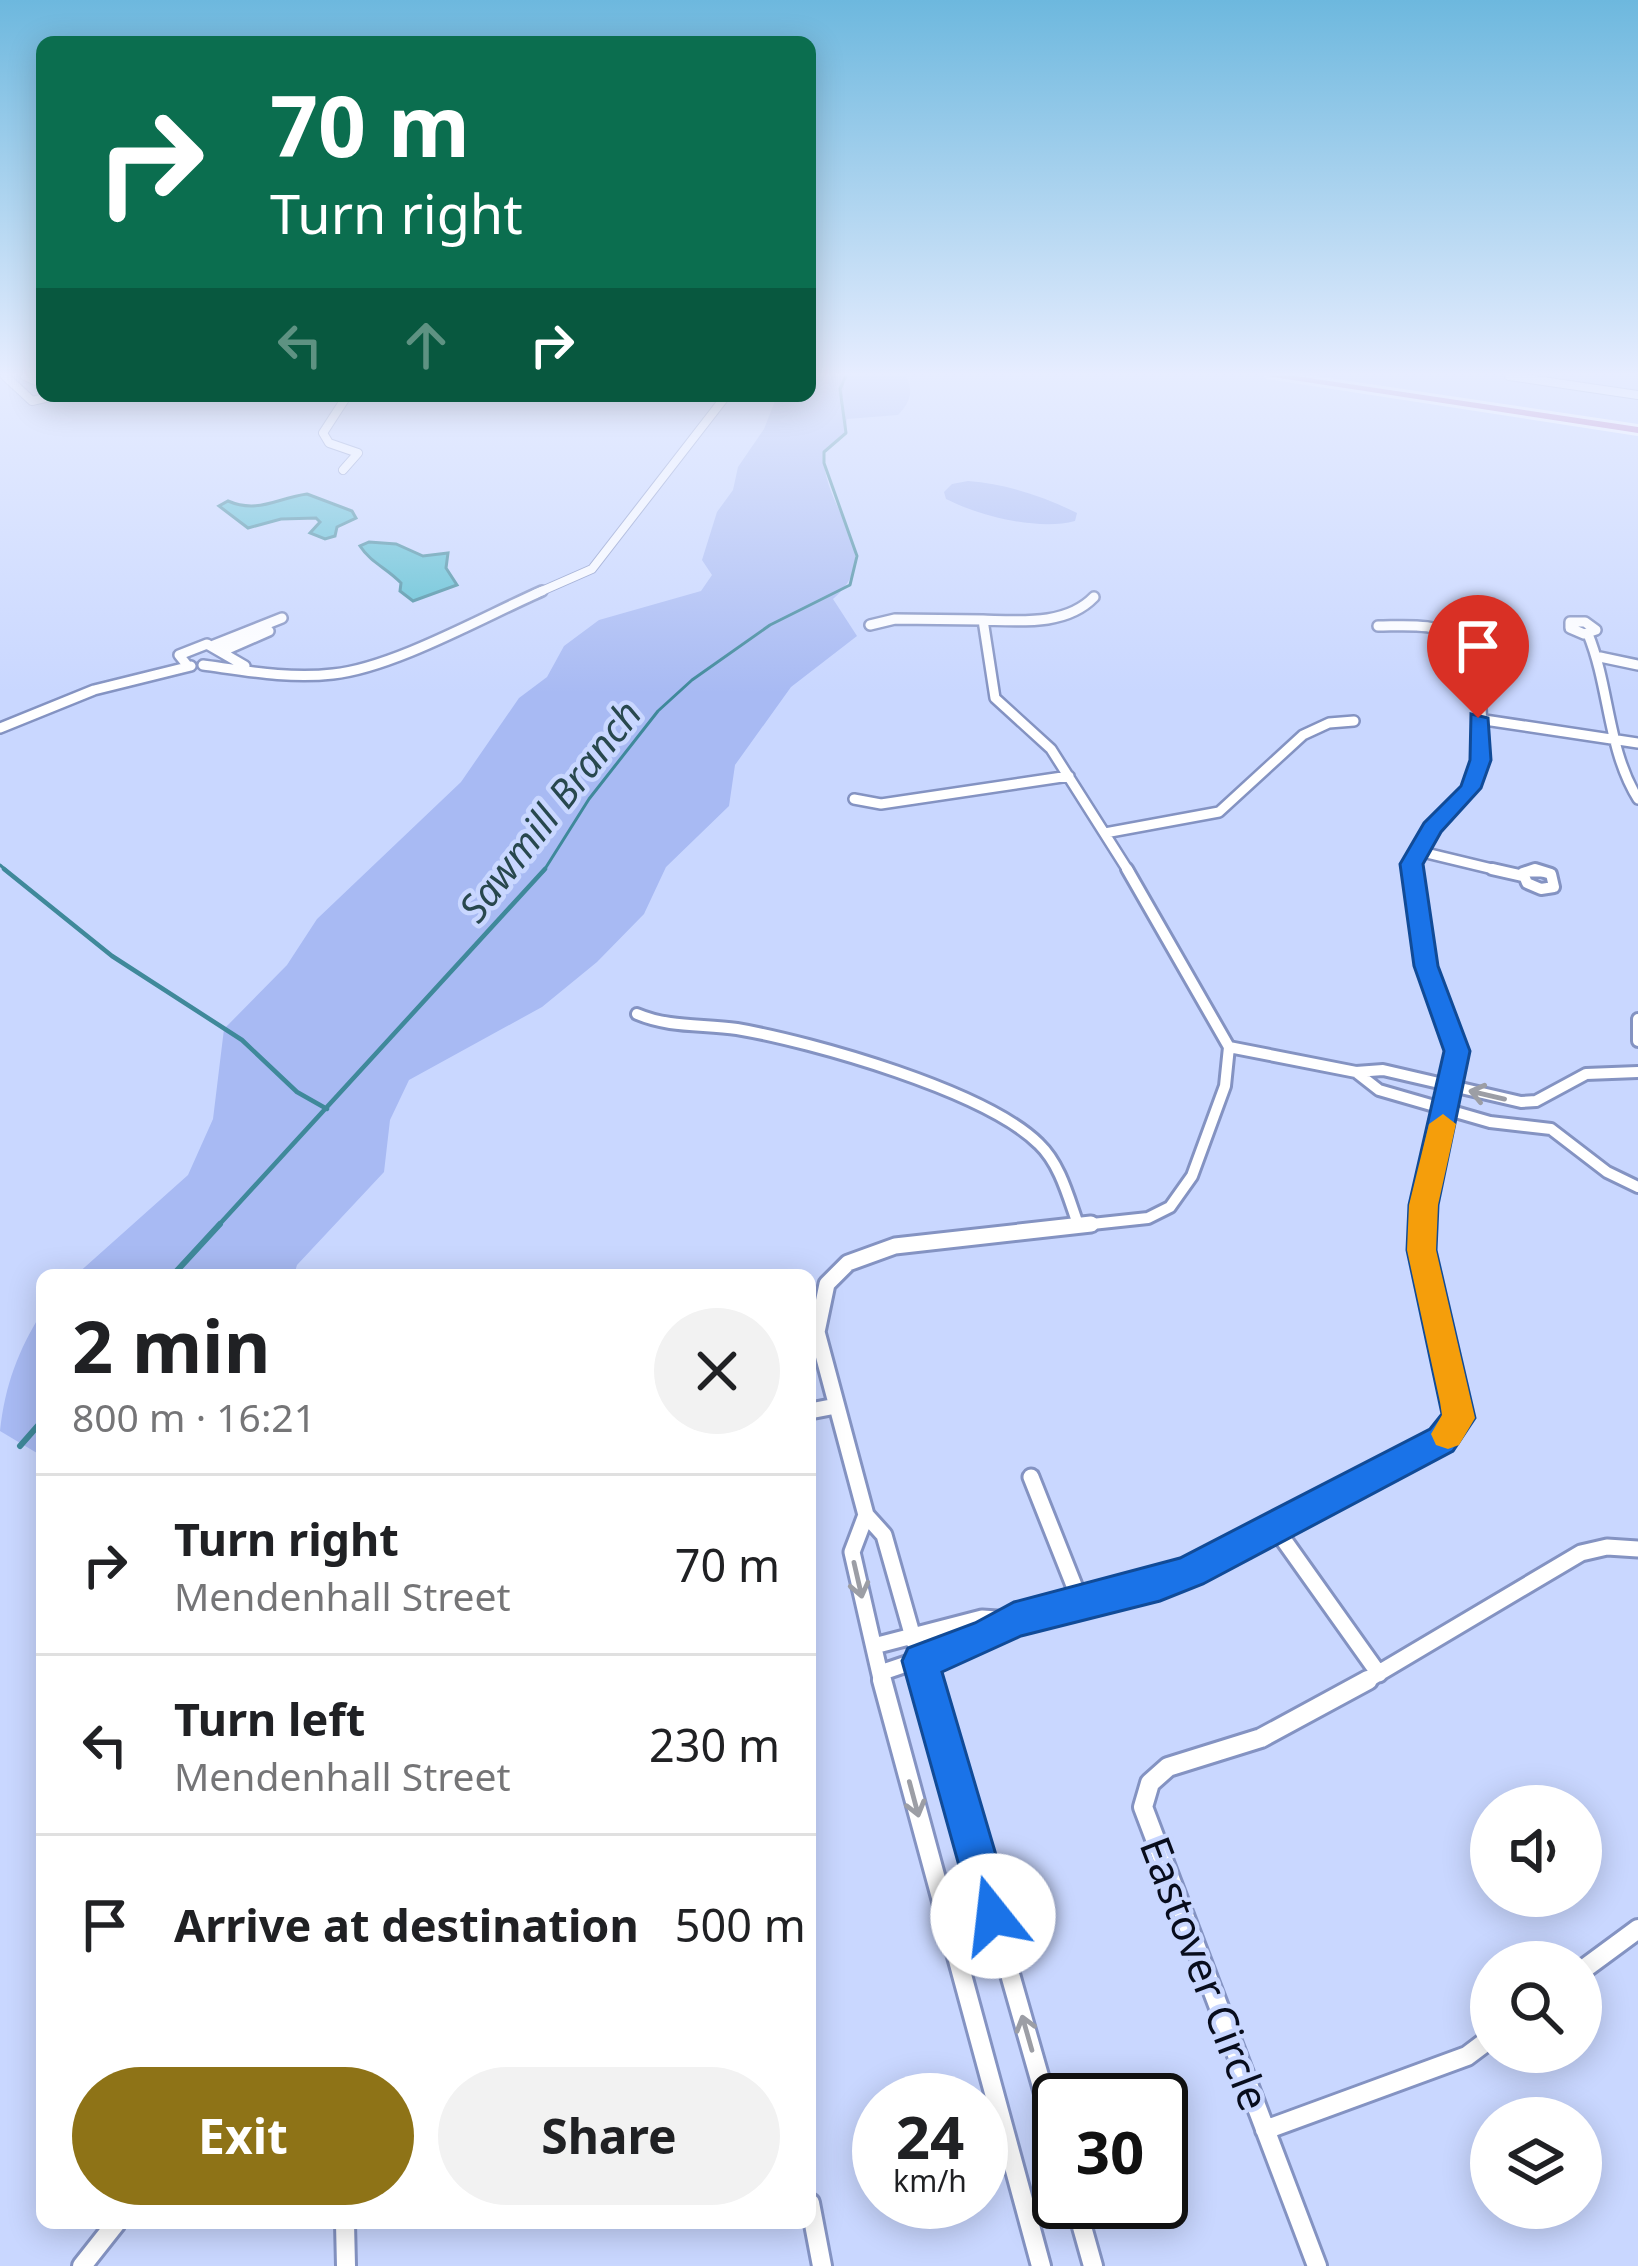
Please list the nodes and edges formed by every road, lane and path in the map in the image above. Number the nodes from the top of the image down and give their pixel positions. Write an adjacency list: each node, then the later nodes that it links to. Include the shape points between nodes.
1 (660, 482): 14 (street, via 592,569 362,668 318,677)
2 (1094, 597): 4 (street, via 1060,615)
3 (285, 620): 8 (street)
4 (983, 620): 5 (street); 21 (street, via 995,698)
5 (869, 625)
6 (1378, 626): 16 (street, via 1430,625 1463,637 1476,674)
7 (1588, 634): 10 (street)
8 (219, 650): 9 (street, via 192,646); 11 (street); 14 (street)
9 (179, 656): 13 (street); 15 (street)
10 (1600, 657): 12 (street); 19 (street)
11 (203, 665): 13 (street); 14 (street)
12 (1638, 665)
13 (191, 666): 15 (street)
14 (256, 671)
15 (119, 683): 18 (street)
16 (1478, 718): 19 (street); 25 (street, via 1480,760 1471,788)
17 (1354, 722): 24 (street, via 1303,735 1219,812)
18 (0, 728)
19 (1618, 739): 20 (street); 22 (street)
20 (1638, 743)
21 (1069, 776): 23 (street, via 881,804); 24 (street)
22 (1638, 799)
23 (854, 800)
24 (1105, 833): 30 (street)
25 (1418, 851): 26 (street); 33 (street, via 1412,864 1426,966 1457,1051)
26 (1522, 876)
27 (637, 1014): 36 (street, via 659,1025 738,1030 983,1105 1039,1142)
28 (1638, 1019): 29 (street)
29 (1638, 1041)
30 (1229, 1047): 31 (street); 36 (street, via 1225,1086 1184,1192 1148,1218)
31 (1356, 1072): 33 (street, via 1383,1070); 34 (street, via 1379,1090)
32 (1638, 1072): 33 (street, one-way to 33, via 1586,1074 1536,1101)
33 (1450, 1087): 34 (street)
34 (1446, 1108): 35 (street, via 1551,1130); 43 (street, via 1422,1250 1459,1418 1442,1440)
35 (1638, 1187)
36 (1079, 1228): 37 (street, via 895,1246 848,1261)
37 (816, 1307)
38 (816, 1315): 39 (street)
39 (836, 1406): 40 (street); 42 (street)
40 (816, 1410)
41 (1031, 1477): 45 (street)
42 (866, 1515): 47 (street, via 884,1535); 48 (street, one-way to 48, via 852,1552)
43 (1276, 1529): 45 (street, via 1160,1583); 51 (street)
44 (1638, 1550): 51 (street, Eastover Circle, via 1581,1553)
45 (1081, 1603): 46 (street)
46 (1014, 1620): 47 (street, via 982,1618); 49 (street)
47 (914, 1636): 48 (street); 49 (street)
48 (874, 1646): 50 (street)
49 (921, 1661): 50 (street); 55 (street, one-way to 49)
50 (880, 1673): 64 (street, one-way to 64)
51 (1379, 1675): 56 (street, Eastover Circle, via 1261,1738 1168,1767 1150,1783 1143,1807)
52 (1638, 1929): 53 (street)
53 (1602, 1956)
54 (1470, 2054): 56 (street)
55 (1038, 2073)
56 (1265, 2130): 66 (street, Eastover Circle)
57 (111, 2229): 61 (street)
58 (345, 2229): 62 (street)
59 (815, 2229): 63 (street)
60 (1083, 2229): 65 (street)
61 (82, 2266)
62 (346, 2266)
63 (822, 2266)
64 (1041, 2266)
65 (1093, 2266)
66 (1317, 2266)

